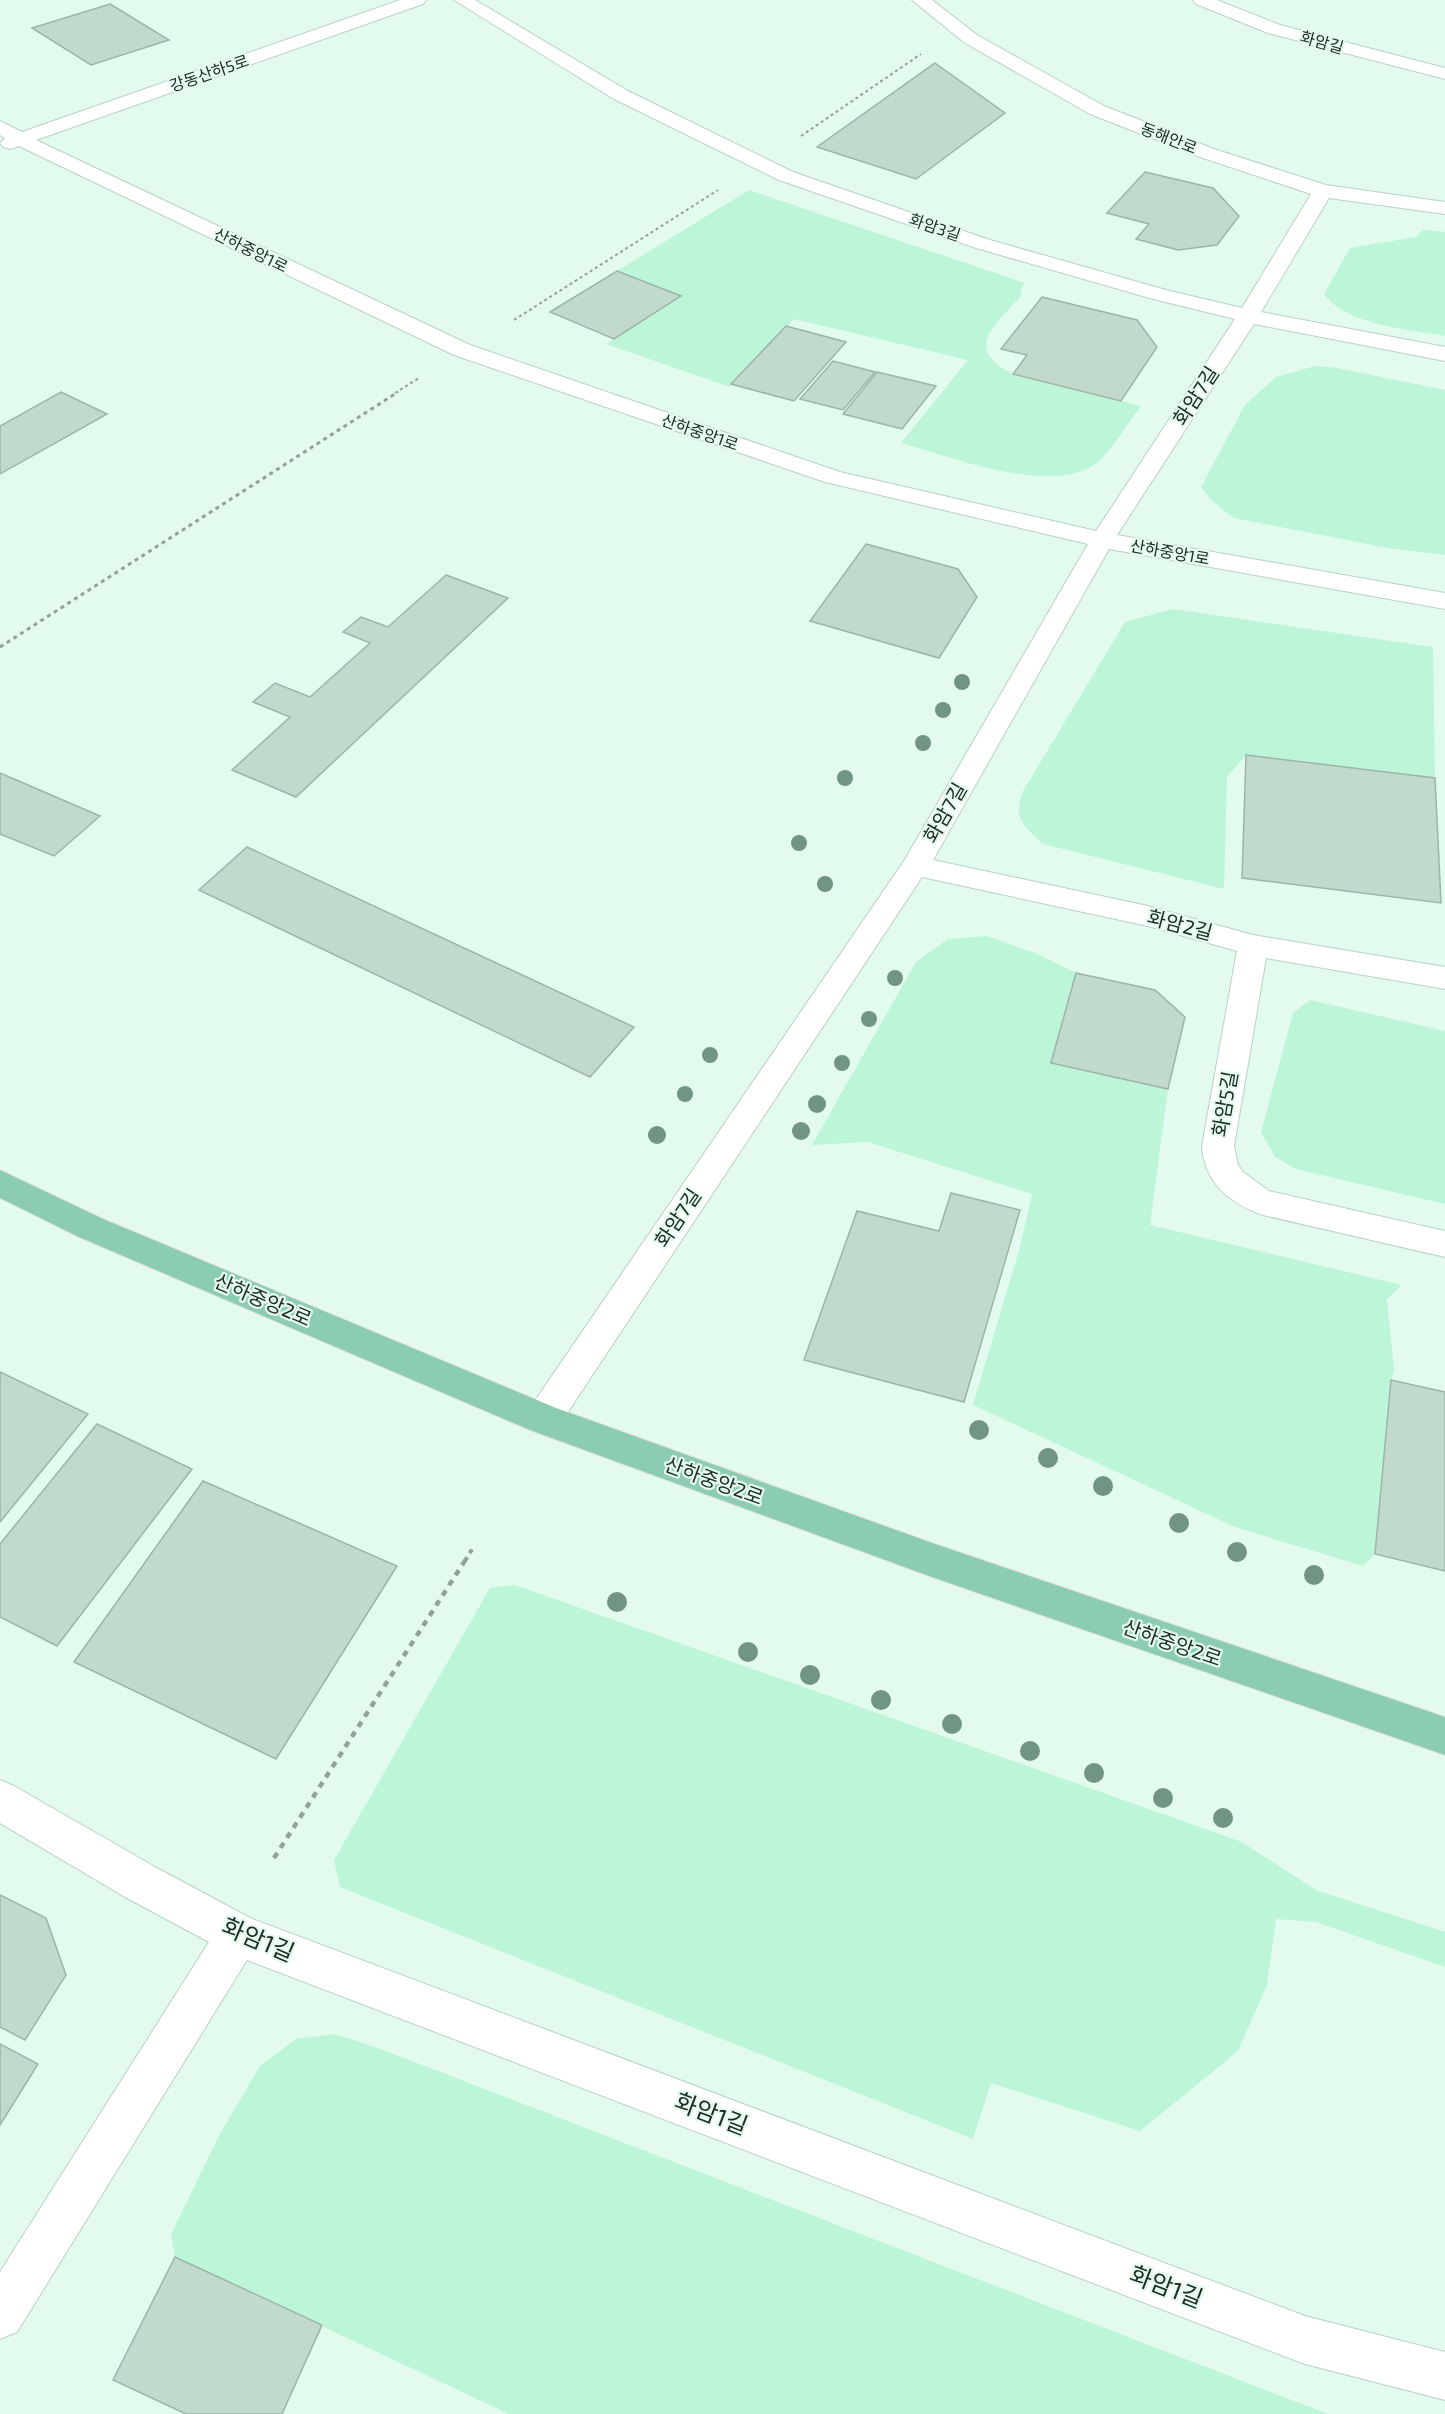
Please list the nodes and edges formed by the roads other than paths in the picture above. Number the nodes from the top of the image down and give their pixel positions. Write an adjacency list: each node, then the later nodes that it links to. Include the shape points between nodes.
1 (417, 0): 7 (street, 강동산하5로)
2 (463, 0): 10 (street, 화암3길, via 621,95 786,176 983,244)
3 (921, 0): 8 (street, 동해안로, via 971,39 1097,110 1207,153)
4 (1202, 0): 5 (street, 화암길, via 1274,28)
5 (1445, 74)
6 (0, 127): 7 (street, 산하중앙1로)
7 (10, 143): 12 (street, 산하중앙1로, via 462,350 833,477)
8 (1323, 191): 9 (street, 동해안로); 10 (street, 화암7길)
9 (1445, 208)
10 (1248, 316): 11 (street, 화암3길); 12 (street, 화암7길)
11 (1445, 354)
12 (1102, 540): 13 (street, 산하중앙1로); 14 (street, 화암7길)
13 (1445, 601)
14 (915, 866): 15 (street, 화암2길, via 1148,916); 19 (street, 화암7길)
15 (1253, 945): 16 (street, 화암2길); 18 (street, 화암5길, via 1218,1146 1220,1162 1229,1179 1263,1202)
16 (1445, 978)
17 (0, 1183): 19 (main road, 산하중앙2로, via 91,1228)
18 (1445, 1244)
19 (543, 1419): 20 (main road, 산하중앙2로, via 932,1560)
20 (1445, 1736)
21 (0, 1800): 22 (street, 화암1길)
22 (238, 1935): 23 (street); 24 (street, 화암1길, via 1305,2340)
23 (0, 2315)
24 (1445, 2376)

